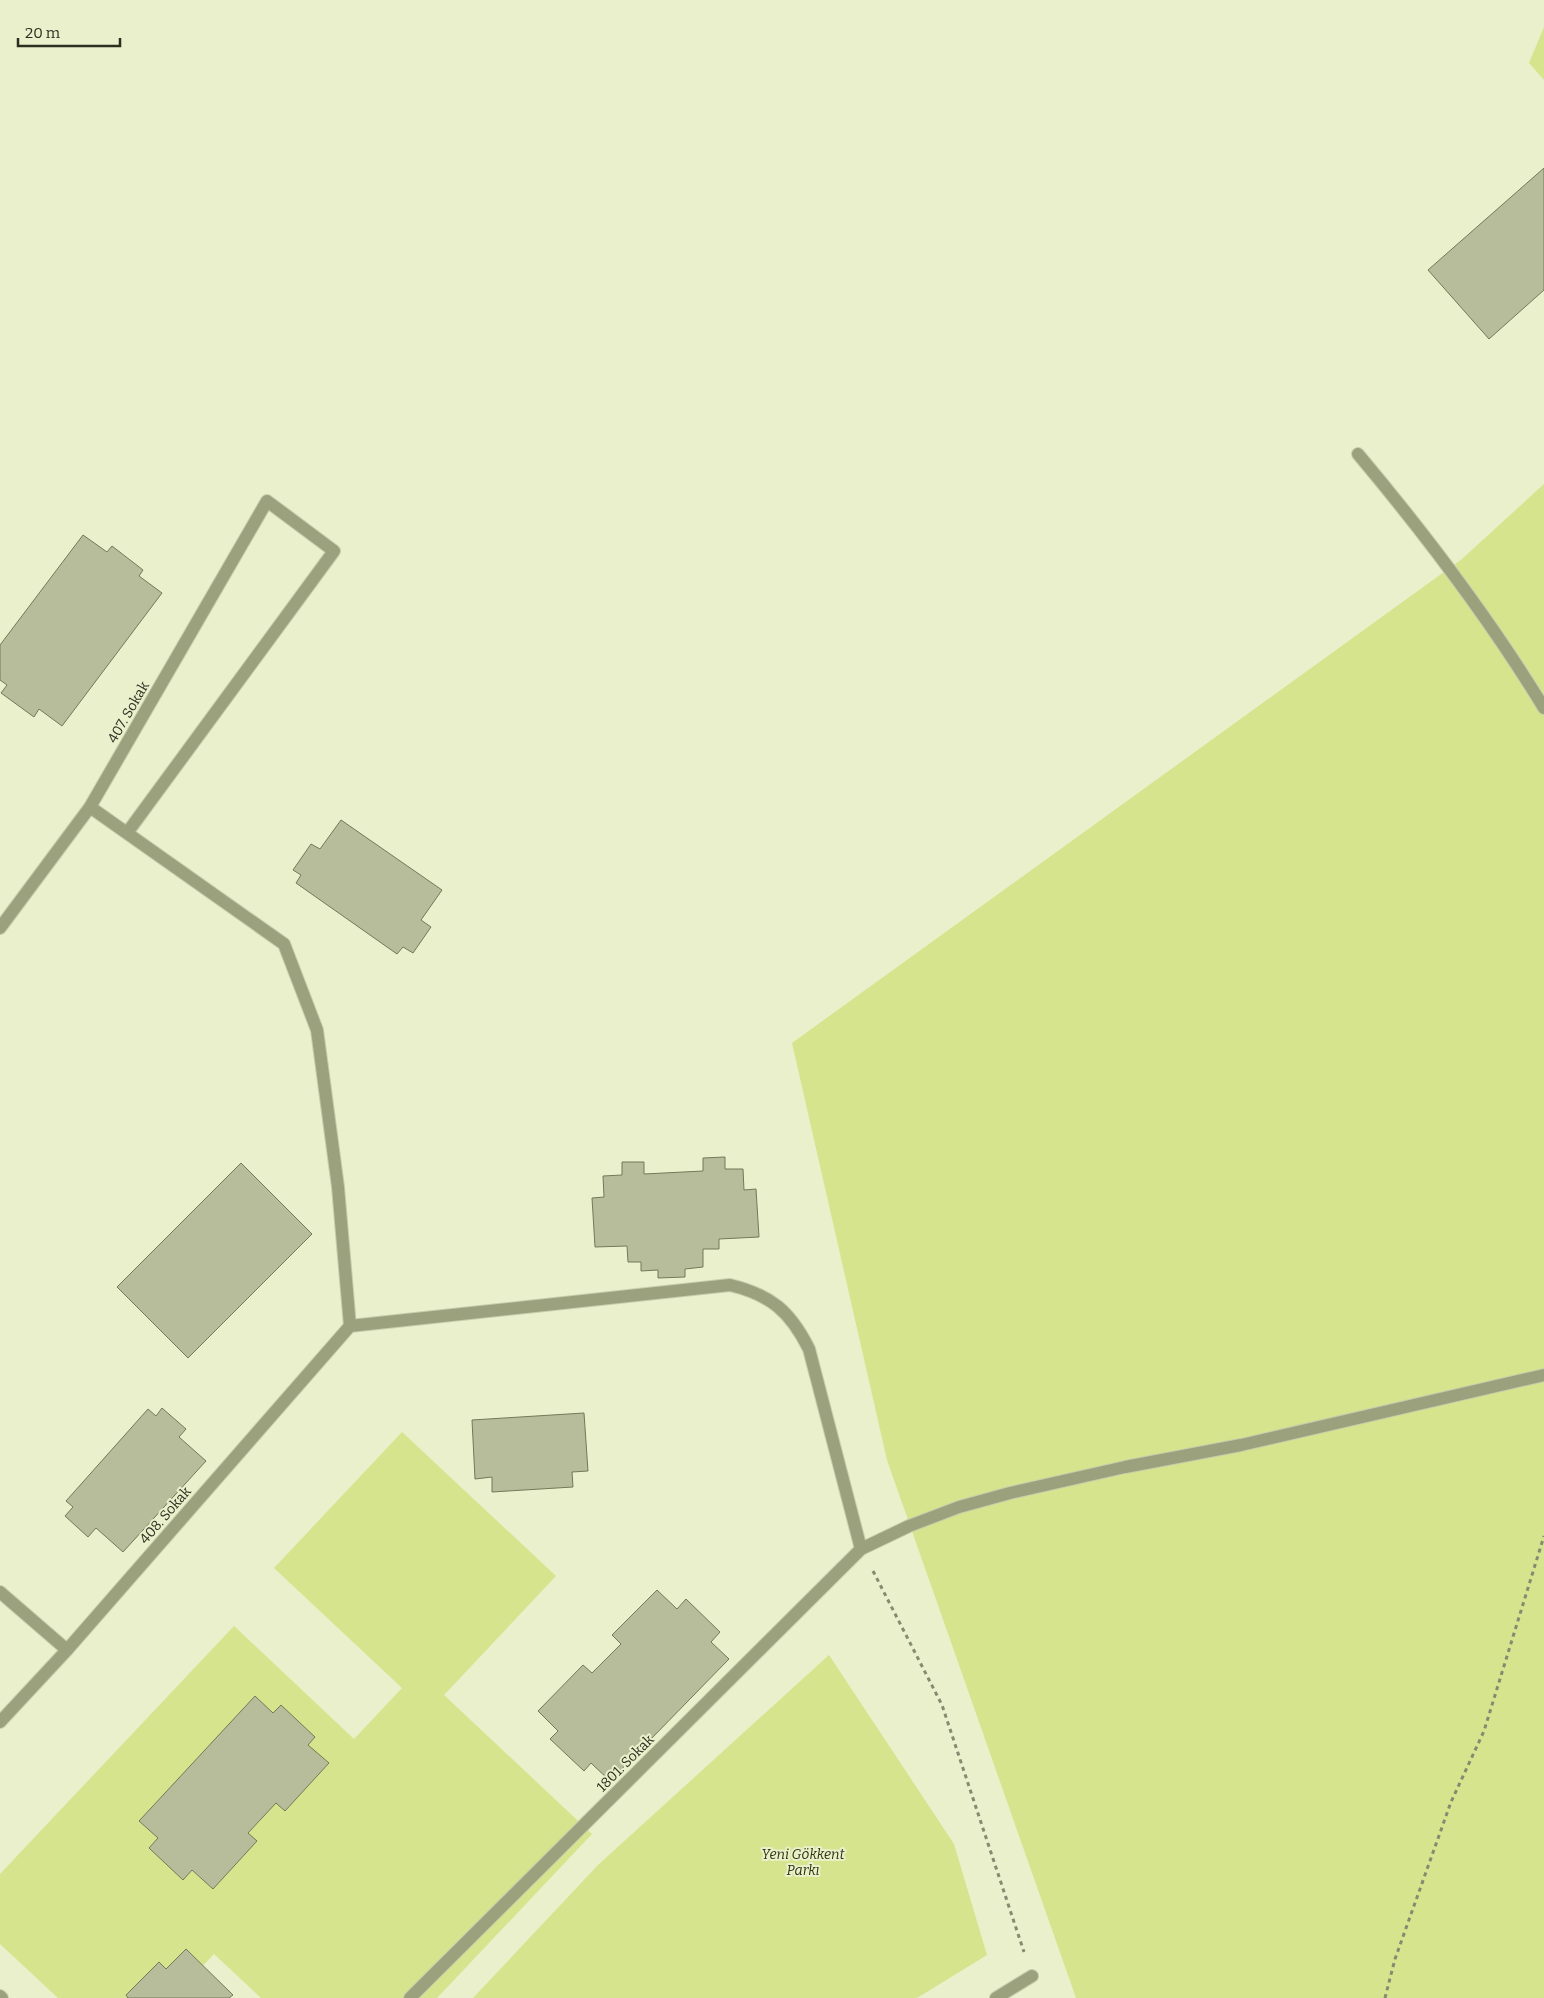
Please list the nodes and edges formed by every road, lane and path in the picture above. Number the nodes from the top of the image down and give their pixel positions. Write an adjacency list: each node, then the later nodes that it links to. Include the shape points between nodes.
1 (1358, 454): 2 (street, via 1451,570)
2 (1544, 708)
3 (90, 807): 4 (street); 4 (street, 407. Sokak, via 267,502 334,551); 5 (street, 407. Sokak)
4 (127, 833): 6 (street, via 284,944 317,1030 338,1187)
5 (0, 928)
6 (350, 1326): 9 (street, via 730,1285 750,1290 784,1310 809,1349); 11 (street, 408. Sokak)
7 (1544, 1375): 9 (street, 1801. Sokak, via 1241,1445 1125,1466 1010,1493 959,1507)
8 (1544, 1536): 16 (path, via 1484,1731 1451,1802 1395,1958)
9 (861, 1549): 13 (path, via 942,1704); 14 (street, 1801. Sokak)
10 (0, 1592): 11 (street)
11 (67, 1650): 12 (street, 408. Sokak)
12 (0, 1722)
13 (1032, 1976): 15 (street)
14 (410, 1998)
15 (996, 1998)
16 (1384, 1998)

